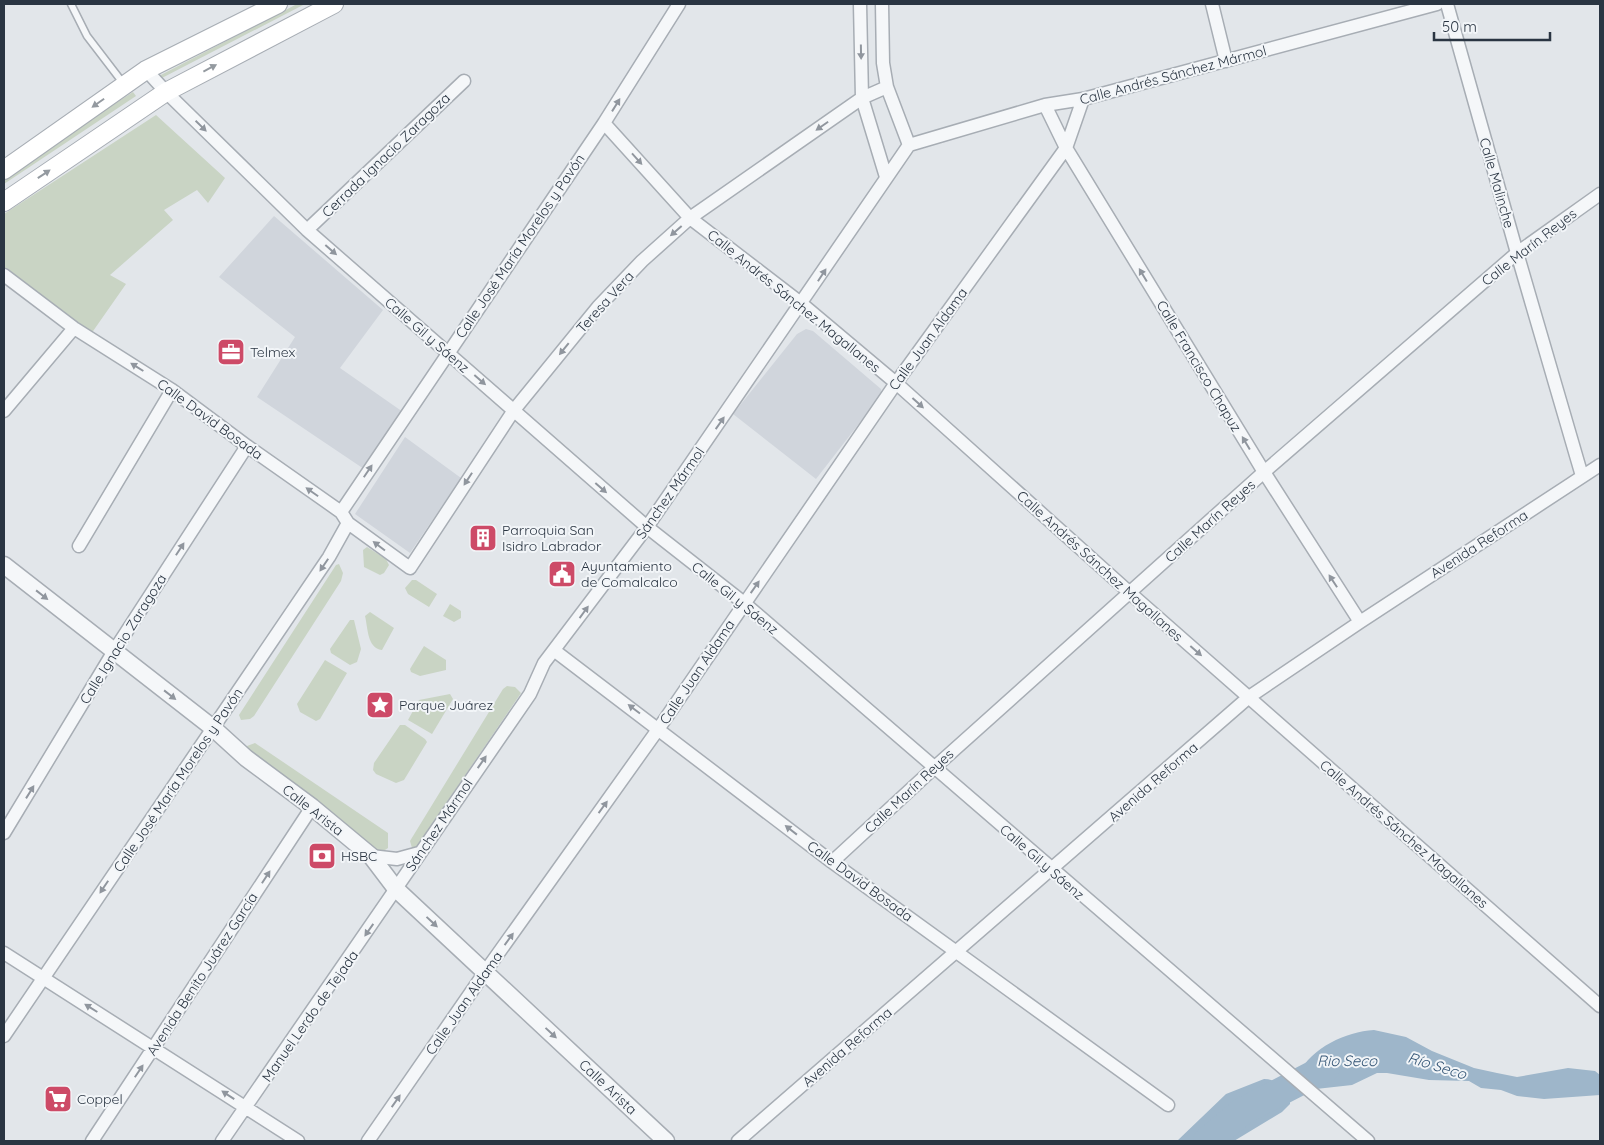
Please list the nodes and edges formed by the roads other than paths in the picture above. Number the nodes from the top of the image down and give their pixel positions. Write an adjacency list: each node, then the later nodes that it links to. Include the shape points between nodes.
1 (71, 4): 13 (lane, via 87,36)
2 (278, 4): 11 (main road)
3 (334, 4): 15 (main road, one-way to 3)
4 (679, 4): 19 (street, Calle José María Morelos y Pavón, one-way to 4)
5 (860, 4): 16 (street, one-way to 16)
6 (882, 4): 14 (street, via 883,63)
7 (1212, 4): 10 (street)
8 (1437, 4): 10 (street, Calle Andrés Sánchez Mármol)
9 (1447, 4): 28 (street, Calle Malinche)
10 (1226, 61): 17 (street, Calle Andrés Sánchez Mármol)
11 (146, 70): 13 (main road); 15 (street, Calle Gil y Sáenz)
12 (464, 81): 27 (street, Cerrada Ignacio Zaragoza)
13 (124, 84): 22 (main road, one-way to 22)
14 (887, 87): 16 (street, Teresa Vera); 20 (street)
15 (166, 92): 25 (main road, one-way to 15); 27 (street, Calle Gil y Sáenz, one-way to 27)
16 (862, 98): 23 (street); 26 (street, Teresa Vera, one-way to 26)
17 (1083, 99): 18 (street, Calle Andrés Sánchez Mármol); 21 (street, Calle Juan Aldama)
18 (1045, 105): 20 (street, Calle Andrés Sánchez Mármol); 21 (street, Calle Francisco Chapuz)
19 (604, 123): 26 (street, Calle Andrés Sánchez Magallanes, one-way to 26); 32 (street, Calle José María Morelos y Pavón)
20 (910, 146): 23 (street, Sánchez Mármol)
21 (1066, 148): 33 (street, Calle Juan Aldama); 39 (street, Calle Francisco Chapuz, one-way to 21)
22 (4, 170)
23 (886, 177): 30 (street, Sánchez Mármol, one-way to 23)
24 (1600, 194): 28 (street, Calle Marín Reyes)
25 (4, 202)
26 (690, 218): 30 (street, Calle Andrés Sánchez Magallanes); 35 (street, Teresa Vera, one-way to 35, via 598,307)
27 (308, 230): 32 (street, Calle Gil y Sáenz, one-way to 32)
28 (1516, 253): 39 (street, Calle Marín Reyes); 40 (street, Calle Malinche)
29 (4, 275): 31 (street, Calle David Bosada)
30 (802, 304): 33 (street, Calle Andrés Sánchez Magallanes); 43 (street, Sánchez Mármol, one-way to 30)
31 (74, 328): 34 (street, Calle David Bosada, one-way to 31); 36 (street)
32 (447, 352): 35 (street, Calle Gil y Sáenz, one-way to 35); 41 (street, Calle José María Morelos y Pavón, one-way to 32)
33 (896, 383): 47 (street, Calle Andrés Sánchez Magallanes, one-way to 47); 48 (street, Calle Juan Aldama, one-way to 33)
34 (172, 390): 37 (street, Calle David Bosada); 44 (street)
35 (514, 410): 43 (street, Calle Gil y Sáenz, one-way to 43); 46 (street, Teresa Vera, one-way to 46)
36 (4, 411)
37 (247, 446): 41 (street, Calle David Bosada, one-way to 37); 50 (street, Calle Ignacio Zaragoza, one-way to 37)
38 (1600, 465): 40 (street, Avenida Reforma)
39 (1264, 472): 47 (street, Calle Marín Reyes); 49 (street, Calle Francisco Chapuz, one-way to 39)
40 (1582, 476): 49 (street, Avenida Reforma)
41 (341, 512): 42 (street, Calle David Bosada)
42 (348, 523): 46 (street, Calle David Bosada, one-way to 42); 53 (street, Calle José María Morelos y Pavón, one-way to 53, via 329,557)
43 (647, 528): 48 (street, Calle Gil y Sáenz); 51 (street, Sánchez Mármol, one-way to 43)
44 (80, 546)
45 (4, 565): 50 (street, Calle Arista, one-way to 50)
46 (411, 567)
47 (1130, 593): 52 (street, Calle Andrés Sánchez Magallanes, one-way to 52); 55 (street, Calle Marín Reyes)
48 (744, 603): 54 (street, Calle Juan Aldama); 55 (street, Calle Gil y Sáenz)
49 (1360, 622): 52 (street, Avenida Reforma)
50 (114, 651): 53 (street, Calle Arista, one-way to 53); 57 (street, Calle Ignacio Zaragoza, one-way to 50)
51 (556, 651): 54 (street, Calle David Bosada, one-way to 51); 58 (street, Sánchez Mármol, one-way to 51, via 530,694 544,663)
52 (1249, 697): 61 (street, Avenida Reforma); 67 (street, Calle Andrés Sánchez Magallanes)
53 (213, 728): 56 (street, Calle Arista, via 246,758); 66 (street, Calle José María Morelos y Pavón, one-way to 66)
54 (660, 728): 60 (street, Calle David Bosada, one-way to 54); 65 (street, Calle Juan Aldama, one-way to 54)
55 (935, 767): 60 (street, Calle Marín Reyes); 61 (street, Calle Gil y Sáenz)
56 (312, 807): 59 (street, Calle Arista); 69 (street, Avenida Benito Juárez García, one-way to 56)
57 (4, 833)
58 (419, 853): 59 (street, via 397,859); 62 (street, Sánchez Mármol)
59 (371, 856): 62 (street, Calle Arista)
60 (832, 862): 63 (street, Calle David Bosada)
61 (1052, 870): 63 (street, Avenida Reforma); 78 (street, Calle Gil y Sáenz)
62 (396, 889): 65 (street, Calle Arista, one-way to 65); 71 (street, Manuel Lerdo de Tejada, one-way to 71)
63 (957, 952): 70 (street, Calle David Bosada); 77 (street, Avenida Reforma)
64 (4, 954): 66 (street)
65 (485, 972): 75 (street, Calle Juan Aldama, one-way to 65); 76 (street, Calle Arista, one-way to 76)
66 (43, 978): 68 (street, Calle José María Morelos y Pavón); 69 (street, one-way to 66)
67 (1600, 1006)
68 (4, 1036)
69 (154, 1048): 71 (street, one-way to 69); 72 (street, Avenida Benito Juárez García, one-way to 69)
70 (1168, 1105)
71 (246, 1107): 73 (street, Manuel Lerdo de Tejada); 74 (street)
72 (92, 1141)
73 (222, 1141)
74 (298, 1141)
75 (368, 1141)
76 (666, 1141)
77 (738, 1141)
78 (1368, 1141)

